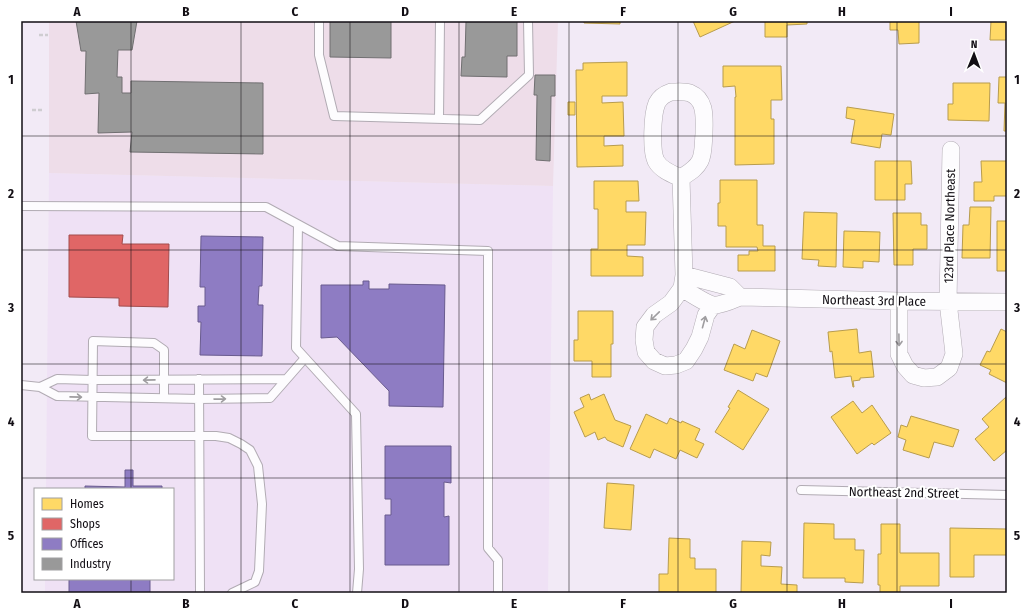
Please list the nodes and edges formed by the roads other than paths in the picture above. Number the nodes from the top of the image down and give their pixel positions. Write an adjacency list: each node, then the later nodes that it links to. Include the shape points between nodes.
1 (319, 21): 4 (lane, via 319,55 334,116)
2 (440, 21): 4 (lane)
3 (528, 21): 4 (lane, via 529,74 480,120)
4 (439, 118)
5 (951, 150): 12 (street, 123rd Place Northeast)
6 (681, 178): 6 (street, via 692,171 703,153 704,108 689,92 671,92 663,95 657,102 653,150 656,161 662,168); 9 (street)
7 (21, 206): 8 (lane, via 266,207)
8 (298, 225): 15 (lane, via 296,348); 31 (lane, via 338,246 488,251 488,548 498,560)
9 (683, 282): 10 (street, via 730,287); 14 (street, via 700,299); 14 (street, one-way to 14, via 671,303 654,315 645,327 646,352 654,361 665,366 676,365 686,360 700,337 706,315)
10 (740, 297): 11 (street, Northeast 3rd Place); 14 (street, Northeast 3rd Place)
11 (899, 301): 12 (street, Northeast 3rd Place); 12 (street, 123rd Place Northeast, one-way to 12, via 899,354 913,375 924,378 937,377 949,368 954,354)
12 (948, 302): 13 (street, Northeast 3rd Place)
13 (1007, 302)
14 (713, 305)
15 (305, 358): 18 (lane); 30 (lane, via 356,414 359,569)
16 (164, 379): 17 (lane); 19 (lane, one-way to 19); 19 (lane, via 164,350 154,343 93,341); 23 (lane)
17 (199, 379): 18 (lane); 24 (lane)
18 (286, 379): 24 (lane, one-way to 18, via 270,398)
19 (92, 380): 21 (lane, via 57,379); 22 (lane)
20 (21, 385): 21 (lane)
21 (40, 387): 22 (lane, one-way to 22, via 56,396)
22 (92, 397): 23 (lane); 25 (lane, via 92,436)
23 (164, 398): 24 (lane)
24 (199, 399): 25 (lane)
25 (200, 436): 28 (lane); 29 (lane, via 229,438 241,444 250,450 258,466 262,504 259,571 255,582)
26 (800, 490): 27 (lane, Northeast 2nd Street)
27 (1007, 495)
28 (200, 593)
29 (232, 593)
30 (357, 593)
31 (498, 593)

